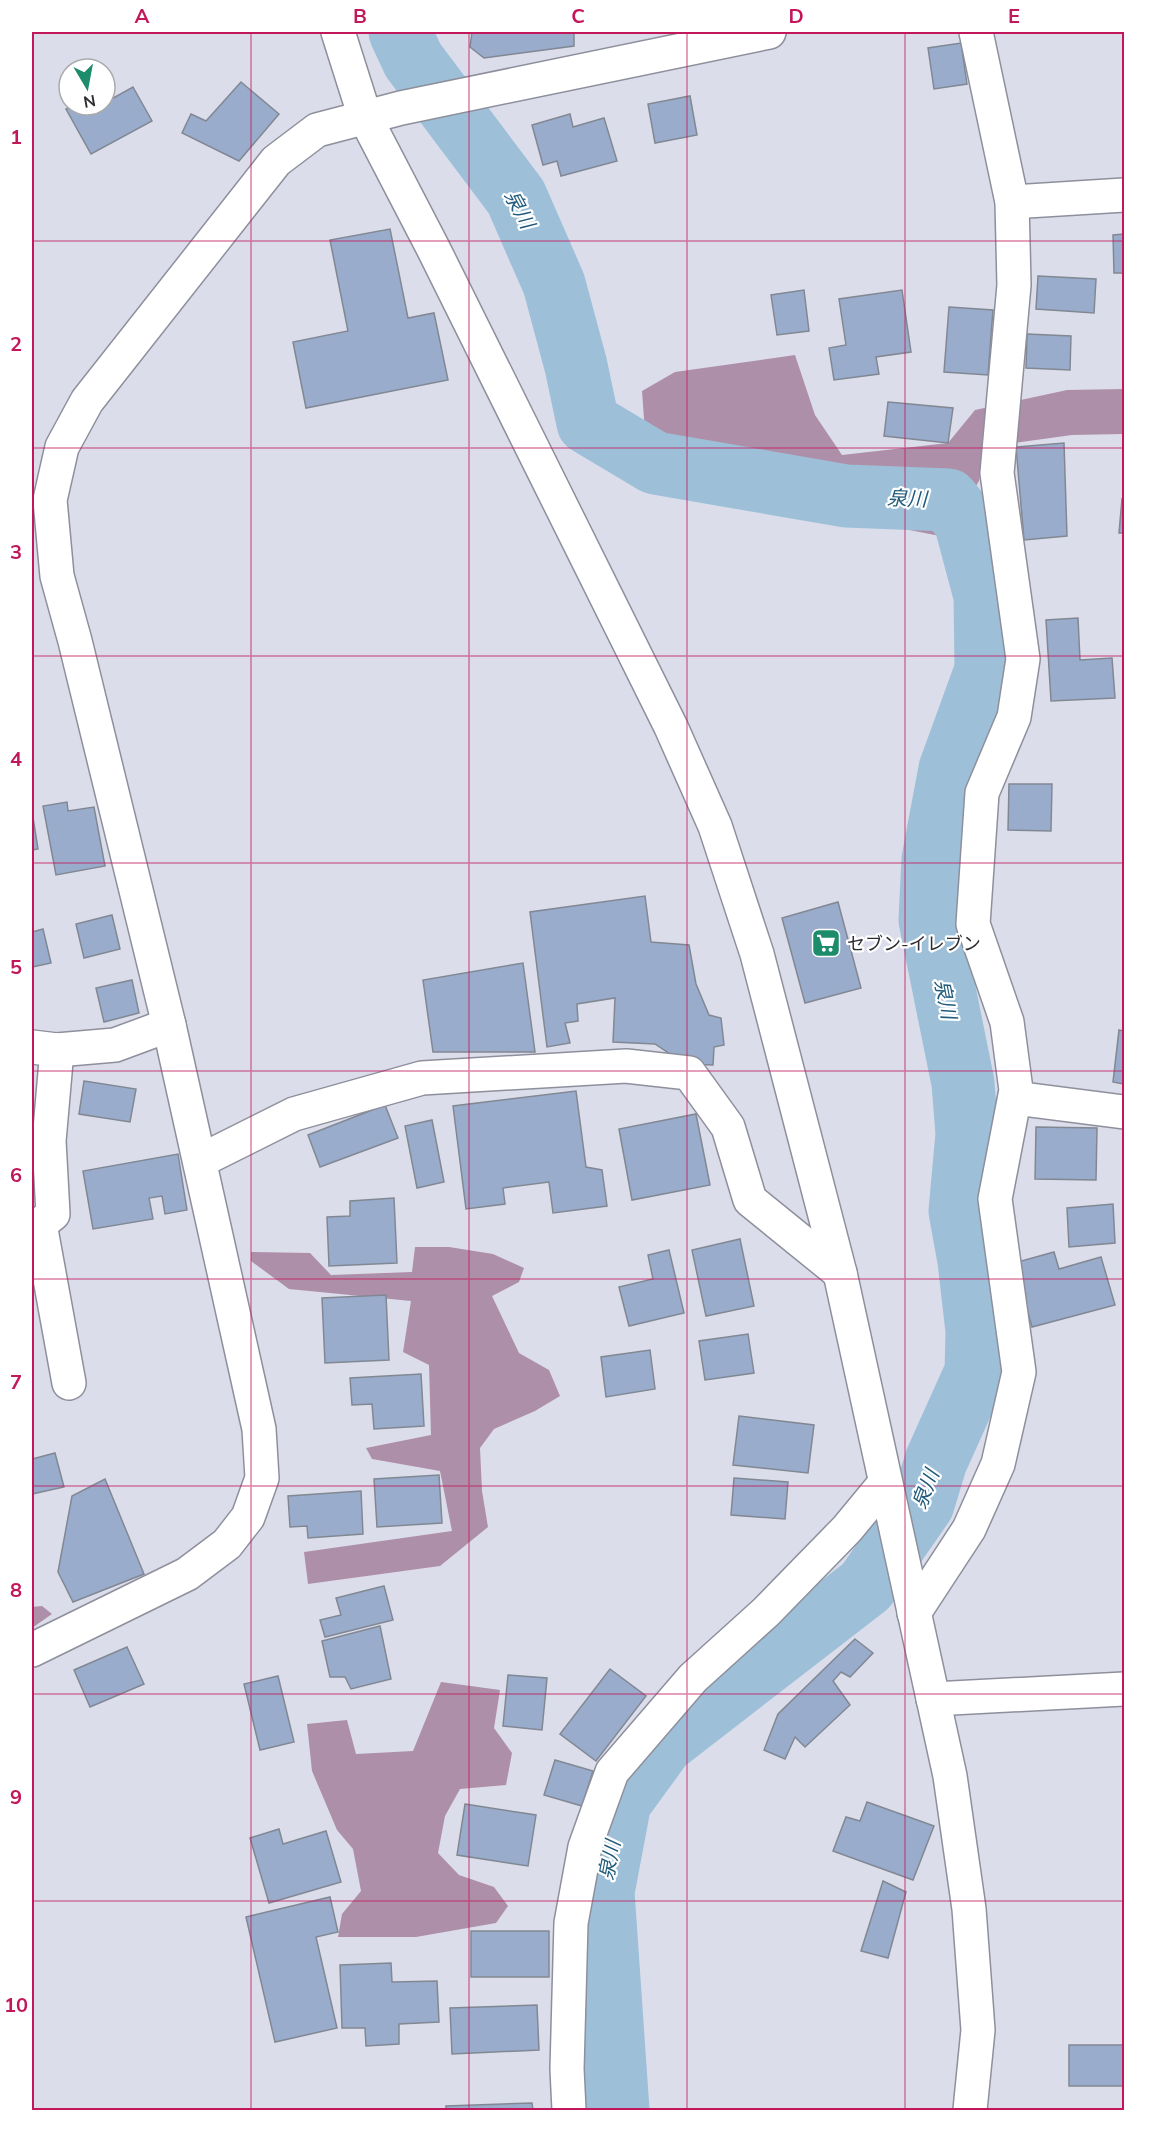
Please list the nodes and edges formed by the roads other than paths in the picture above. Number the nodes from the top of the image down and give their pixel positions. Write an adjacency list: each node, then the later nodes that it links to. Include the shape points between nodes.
1 (338, 32): 5 (street)
2 (769, 32): 4 (street)
3 (976, 32): 7 (street)
4 (700, 39): 5 (street)
5 (365, 117): 8 (street, via 317,130 276,161 87,401 62,447 50,500); 15 (street, via 666,716 715,826 757,954)
6 (1125, 195): 7 (street)
7 (1012, 202): 11 (street, via 1014,285 998,473 1023,659 1014,717 982,793 973,924 1007,1022)
8 (44, 578): 9 (street, via 75,641)
9 (169, 1025): 10 (street, via 115,1045); 13 (street)
10 (44, 1048): 14 (street, via 53,1214)
11 (1015, 1098): 12 (street); 18 (street, via 995,1199 1019,1372 998,1464 969,1529)
12 (1125, 1112)
13 (200, 1161): 15 (street, via 294,1114 422,1078 626,1066 689,1073 728,1127 750,1200); 19 (street, via 259,1429 258,1488 248,1517 227,1544 187,1574)
14 (36, 1228): 16 (street)
15 (840, 1273): 17 (street)
16 (69, 1383)
17 (886, 1486): 18 (street); 22 (street, via 774,1604 693,1678 612,1772 585,1847 571,1923)
18 (912, 1605): 21 (street)
19 (32, 1650)
20 (1125, 1689): 21 (street)
21 (933, 1699): 23 (street, via 950,1776 969,1909 978,2030)
22 (569, 2110)
23 (970, 2110)

